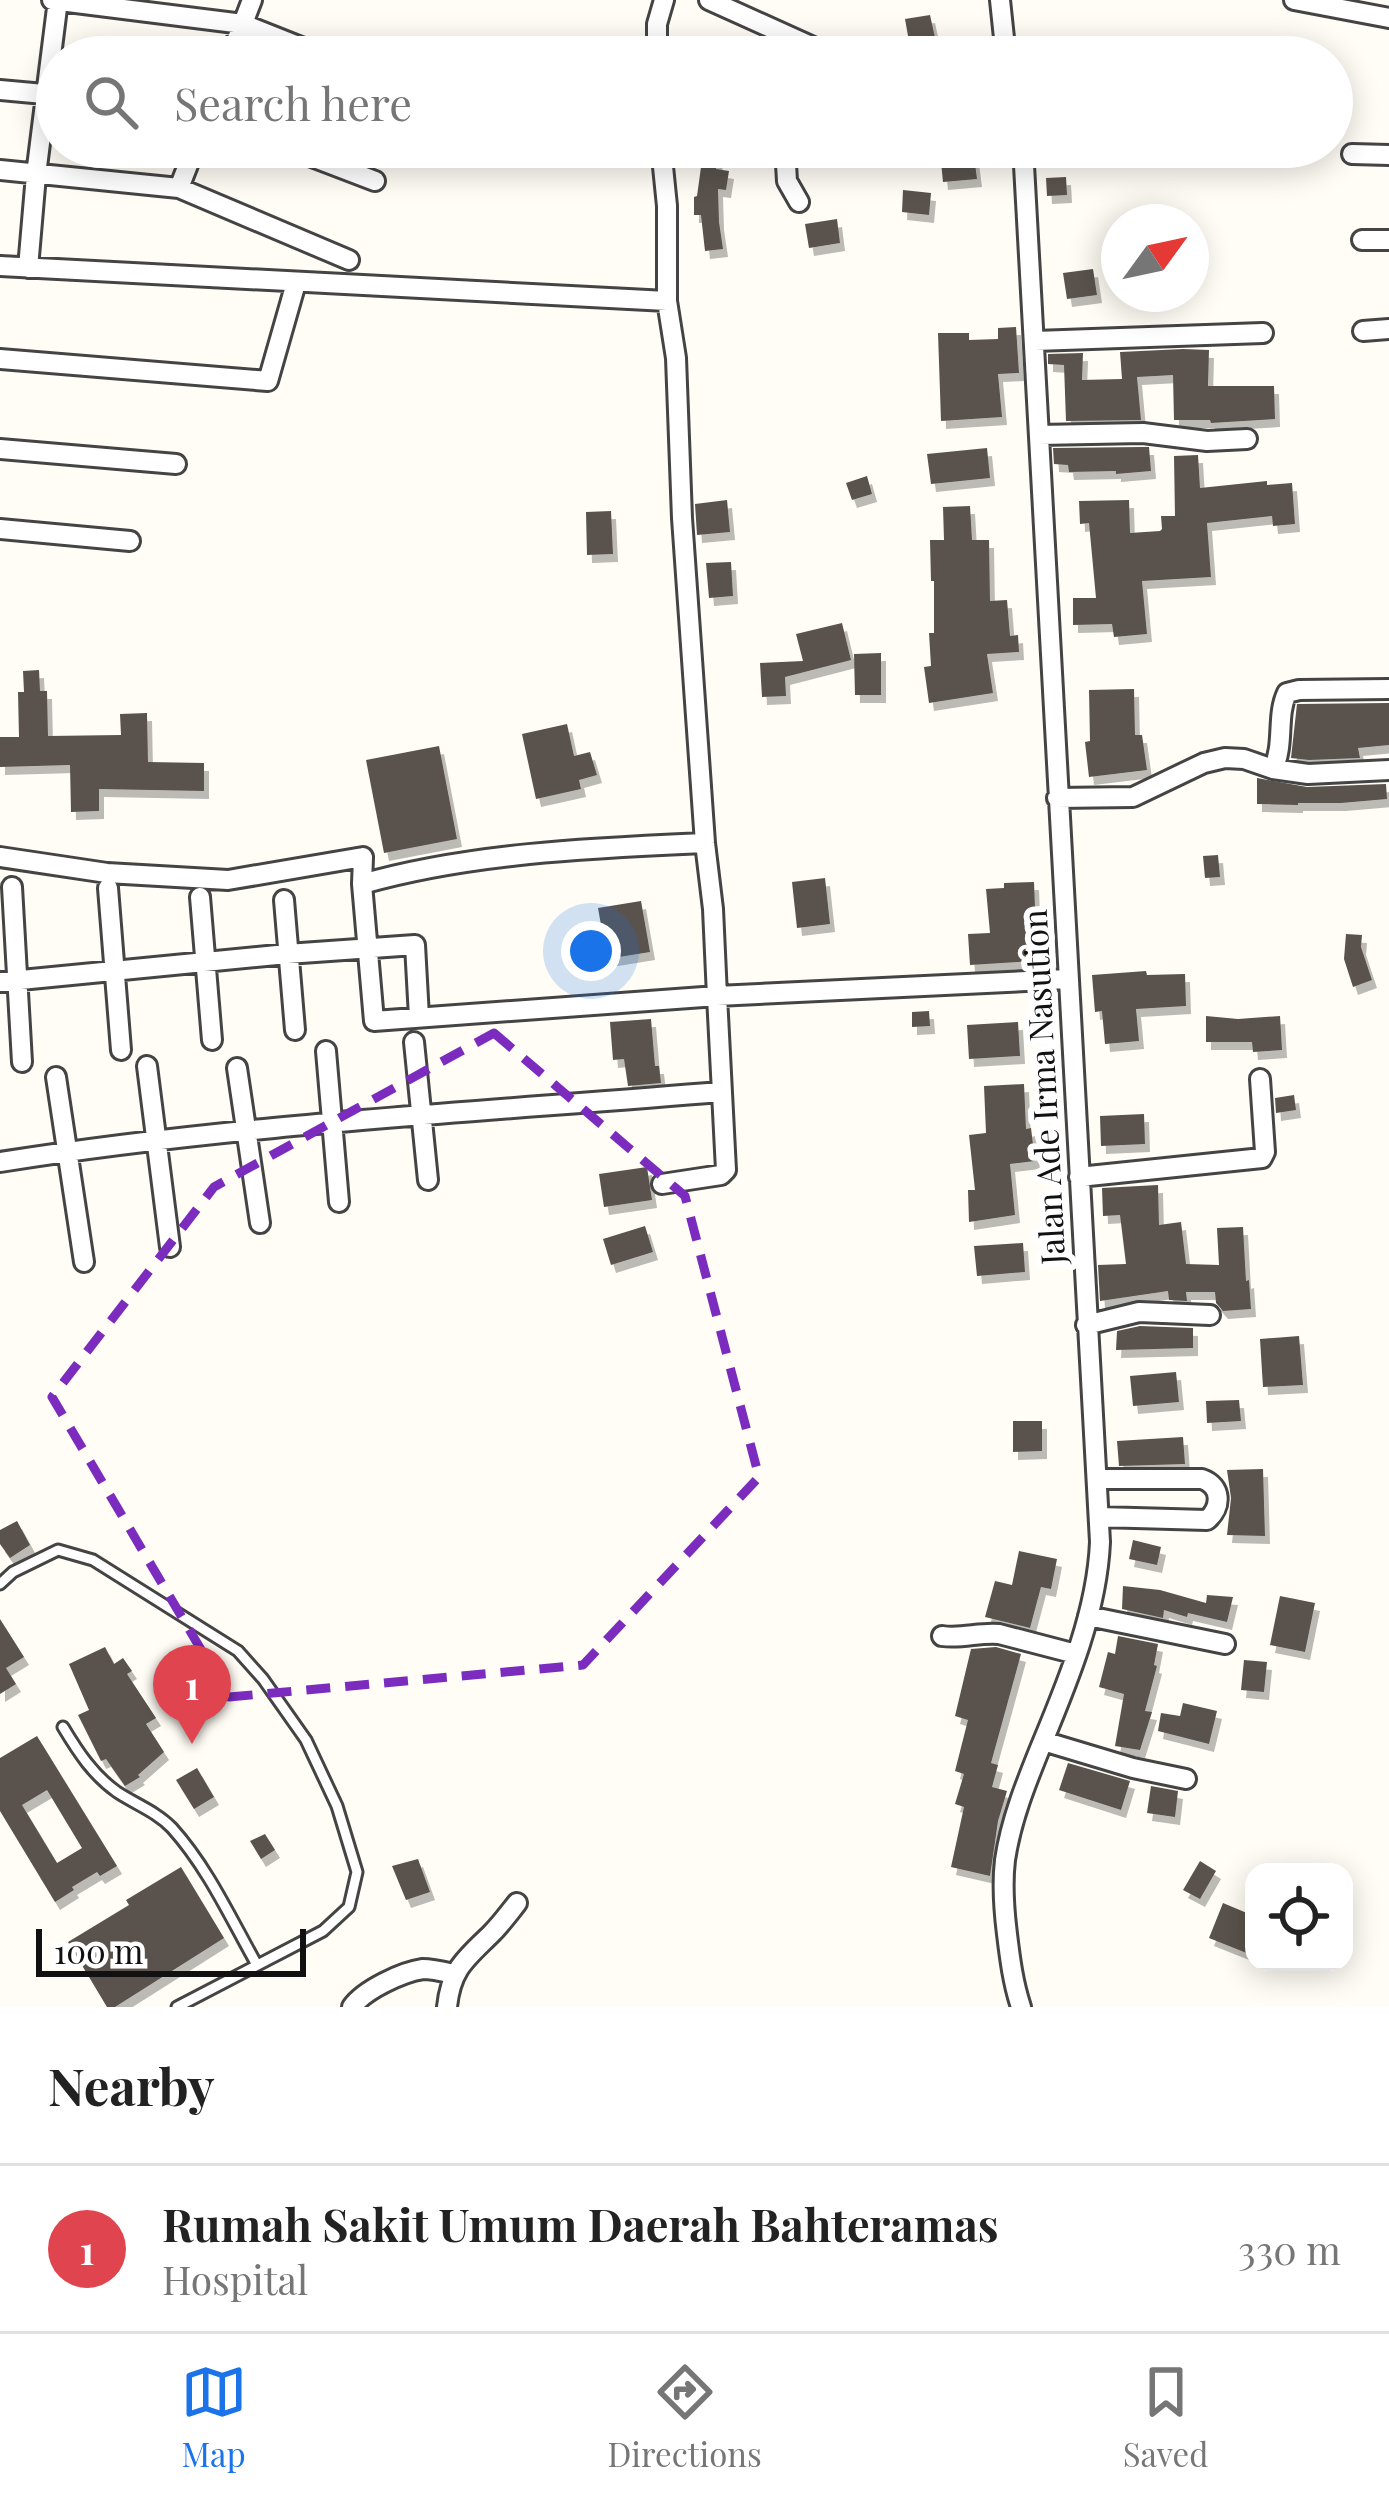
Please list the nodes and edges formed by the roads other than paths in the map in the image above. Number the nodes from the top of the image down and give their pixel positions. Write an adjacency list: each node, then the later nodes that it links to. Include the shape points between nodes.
1 (56, 0): 8 (street); 9 (street)
2 (252, 0): 8 (street)
3 (664, 0): 12 (street)
4 (710, 0): 13 (street)
5 (1000, 0): 14 (street)
6 (1294, 0): 7 (street)
7 (1389, 18)
8 (243, 24): 10 (street); 11 (street)
9 (54, 36)
10 (238, 36)
11 (273, 36)
12 (658, 36)
13 (768, 36)
14 (1004, 36)
15 (0, 90): 16 (street)
16 (36, 93)
17 (1353, 154): 18 (street)
18 (1389, 155)
19 (37, 168): 26 (street)
20 (187, 168): 28 (street)
21 (341, 168): 27 (street)
22 (663, 168): 36 (street)
23 (786, 168): 29 (street)
24 (1023, 168): 40 (street, Jalan Ade Irma Nasution)
25 (0, 170): 26 (street)
26 (36, 175): 28 (street); 34 (street)
27 (375, 181)
28 (179, 188): 32 (street)
29 (799, 202)
30 (1362, 240): 31 (street)
31 (1389, 241)
32 (349, 260)
33 (0, 266): 34 (street)
34 (28, 268): 35 (street)
35 (296, 283): 36 (street); 41 (street, via 268,381)
36 (667, 301): 52 (street)
37 (1389, 329): 38 (street)
38 (1364, 331)
39 (1262, 332): 40 (street)
40 (1035, 341): 42 (street, Jalan Ade Irma Nasution)
41 (0, 359)
42 (1040, 435): 43 (street); 51 (street, Jalan Ade Irma Nasution)
43 (1247, 439)
44 (0, 449): 45 (street)
45 (176, 464)
46 (0, 529): 47 (street)
47 (130, 541)
48 (1389, 689): 49 (street, via 1287,693)
49 (1273, 769): 50 (street); 51 (street, via 1225,758 1133,797)
50 (1389, 770)
51 (1058, 798): 63 (street, Jalan Ade Irma Nasution)
52 (705, 843): 54 (street, via 483,860); 65 (street)
53 (0, 857): 54 (street, via 228,880 364,857)
54 (362, 884): 59 (street)
55 (12, 886): 64 (street)
56 (108, 888): 62 (street)
57 (200, 897): 61 (street)
58 (284, 900): 60 (street)
59 (369, 947): 60 (street); 66 (street, via 415,945); 66 (street, via 374,1021)
60 (287, 954): 61 (street); 67 (street)
61 (206, 962): 62 (street); 68 (street)
62 (115, 971): 64 (street); 70 (street)
63 (1068, 979): 65 (street); 84 (street, Jalan Ade Irma Nasution)
64 (10, 981): 72 (street)
65 (717, 996): 66 (street); 77 (street)
66 (418, 1017)
67 (295, 1030)
68 (212, 1040)
69 (414, 1042): 78 (street)
70 (121, 1050)
71 (326, 1051): 79 (street)
72 (22, 1062)
73 (147, 1066): 81 (street)
74 (237, 1068): 80 (street)
75 (56, 1077): 82 (street)
76 (1260, 1079): 84 (street, via 1262,1158)
77 (720, 1092): 78 (street); 86 (street, via 726,1170)
78 (422, 1117): 79 (street); 85 (street)
79 (333, 1124): 80 (street); 87 (street)
80 (246, 1132): 81 (street); 88 (street)
81 (158, 1141): 82 (street); 89 (street)
82 (67, 1151): 83 (street); 90 (street)
83 (0, 1162)
84 (1079, 1177): 92 (street, Jalan Ade Irma Nasution)
85 (428, 1180)
86 (662, 1184)
87 (339, 1202)
88 (260, 1223)
89 (170, 1247)
90 (84, 1262)
91 (1210, 1316): 92 (street, via 1139,1312)
92 (1086, 1324): 93 (street, Jalan Ade Irma Nasution)
93 (1098, 1479): 94 (street, Jalan Ade Irma Nasution); 94 (street, via 1202,1479 1218,1499 1207,1520)
94 (1099, 1517): 96 (street, Jalan Ade Irma Nasution)
95 (0, 1584): 104 (lane, via 58,1550 93,1560 238,1652 306,1740 337,1806 357,1872 353,1895 323,1930)
96 (1088, 1616): 98 (street); 99 (street, Jalan Ade Irma Nasution)
97 (942, 1636): 99 (street, via 1013,1636)
98 (1226, 1644)
99 (1076, 1654): 101 (street, Jalan Ade Irma Nasution)
100 (63, 1727): 104 (lane, via 97,1774 183,1842)
101 (1043, 1741): 102 (street); 109 (street, Jalan Ade Irma Nasution, via 1005,1862 1010,1959)
102 (1186, 1779)
103 (518, 1903): 105 (street)
104 (257, 1965): 106 (lane)
105 (454, 1973): 107 (street, via 423,1969 384,1982); 108 (street)
106 (177, 2007)
107 (352, 2007)
108 (447, 2007)
109 (1022, 2007)

